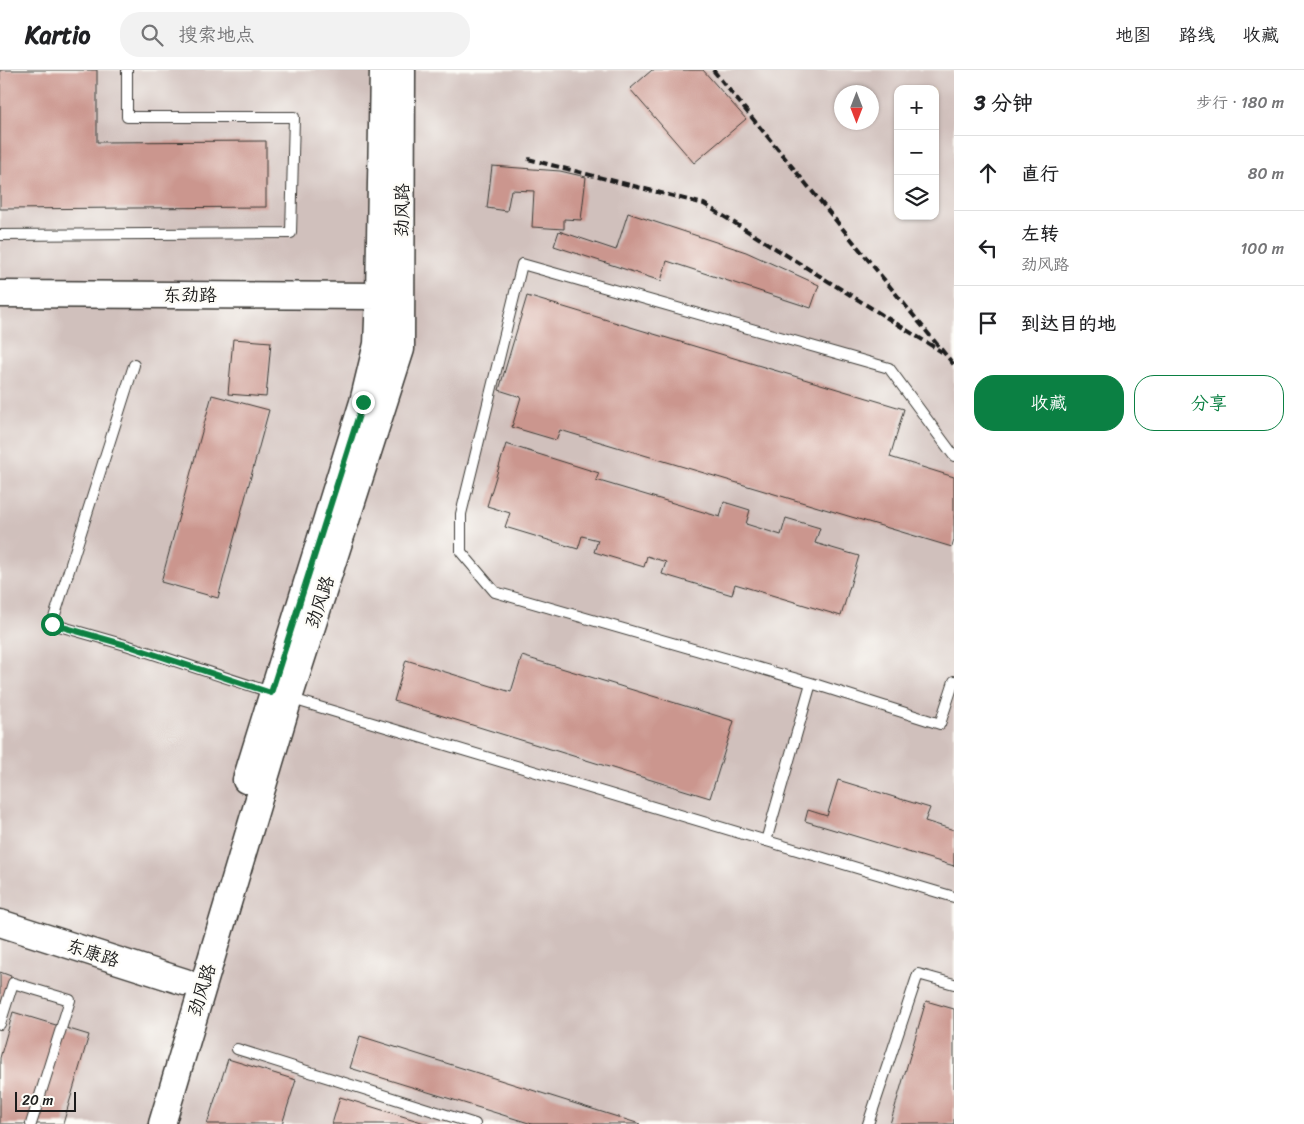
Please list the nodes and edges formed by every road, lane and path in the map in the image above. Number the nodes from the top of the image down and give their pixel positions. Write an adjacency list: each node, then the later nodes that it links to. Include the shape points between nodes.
1 (127, 70): 4 (lane, via 127,118 294,118 291,234)
2 (383, 70): 6 (street, 劲风路)
3 (402, 70): 11 (street, 劲风路, via 401,349)
4 (0, 235)
5 (0, 294): 6 (street, 东劲路)
6 (379, 296): 11 (street, 劲风路, via 377,344 363,402)
7 (134, 365): 11 (lane, via 52,624)
8 (954, 456): 10 (lane, via 889,368 522,264 461,514 461,552 494,592)
9 (954, 681): 10 (lane, via 940,724)
10 (811, 683): 12 (lane)
11 (280, 695): 12 (lane); 15 (street, 劲风路); 21 (street, 劲风路)
12 (766, 841): 13 (lane)
13 (954, 897)
14 (0, 923): 15 (street, 东康路)
15 (186, 982): 20 (street, 劲风路)
16 (954, 984): 23 (lane, via 918,974)
17 (0, 1024): 19 (lane, via 13,983 70,1000)
18 (237, 1049): 22 (lane)
19 (31, 1124)
20 (144, 1124)
21 (162, 1124)
22 (475, 1124)
23 (868, 1124)

